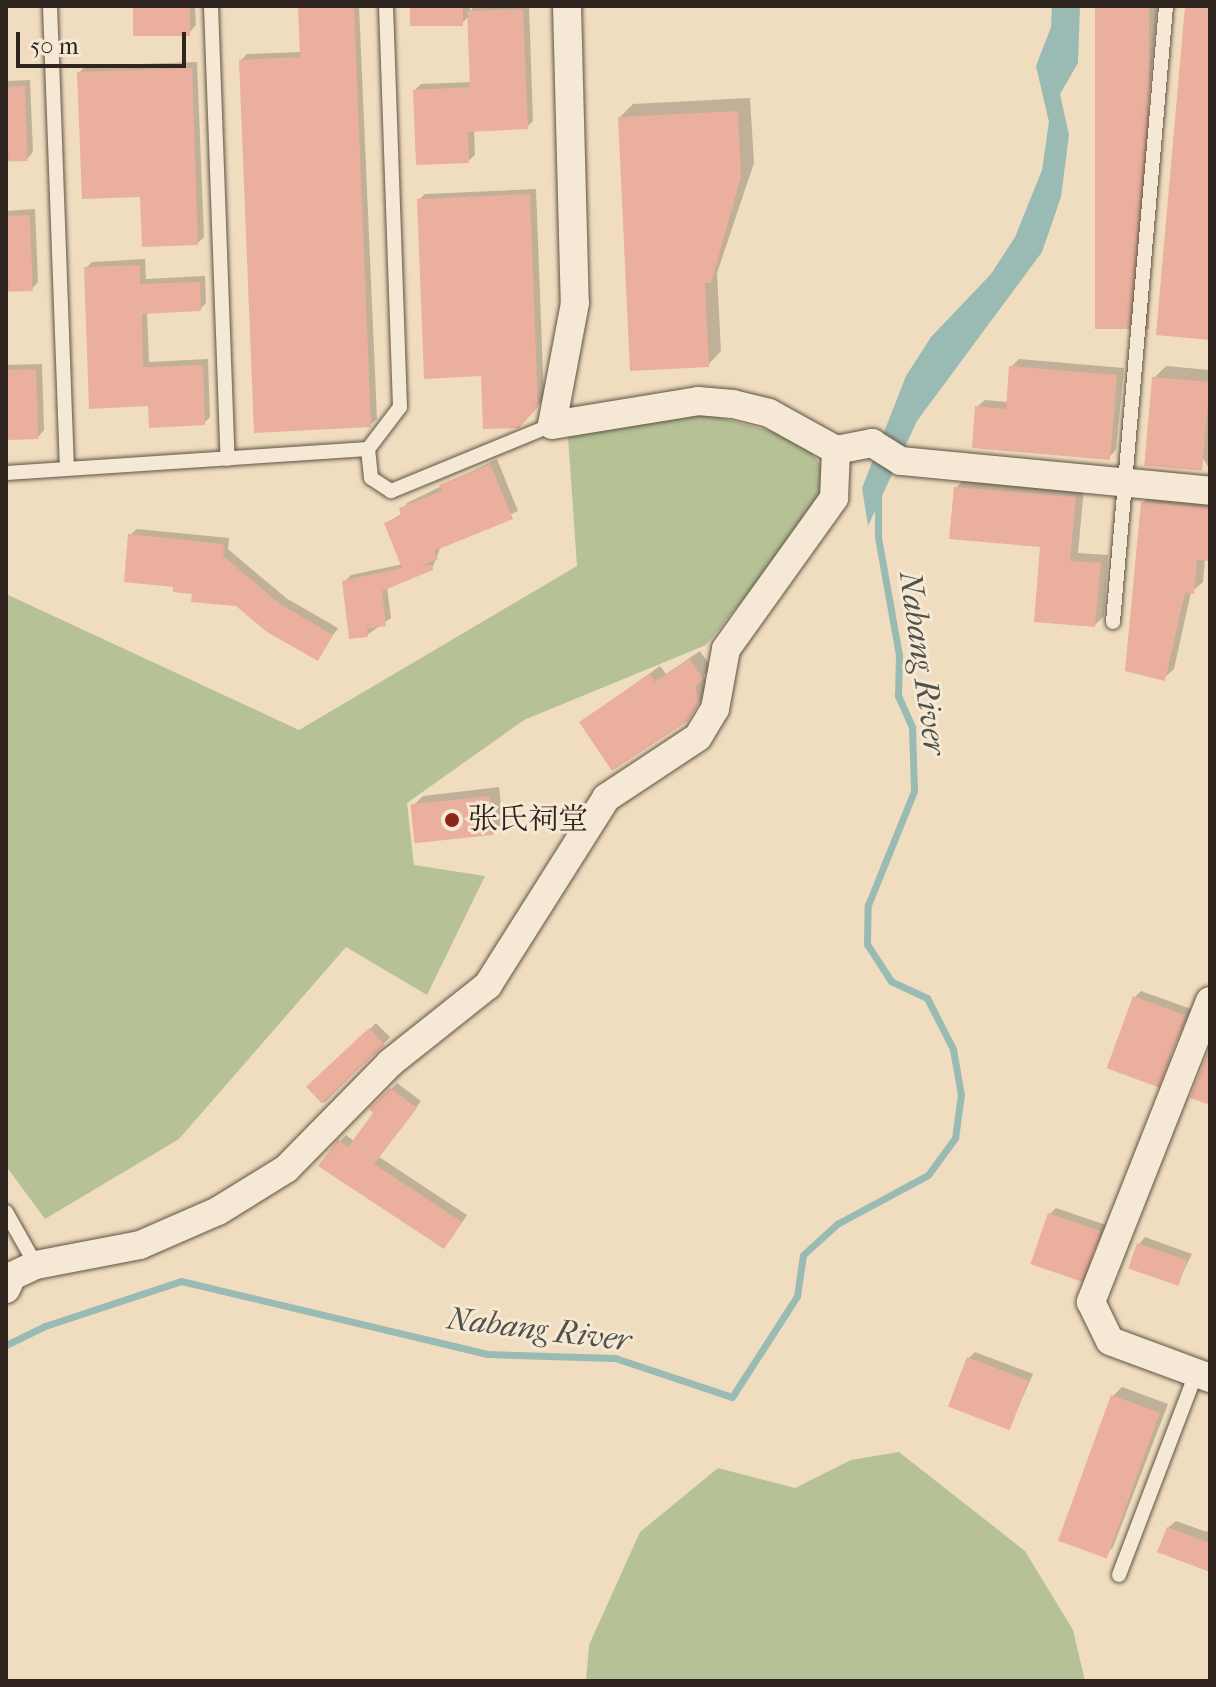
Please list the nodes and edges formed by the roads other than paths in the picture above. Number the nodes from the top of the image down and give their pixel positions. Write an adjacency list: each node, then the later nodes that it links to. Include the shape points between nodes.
1 (50, 6): 10 (lane)
2 (211, 6): 9 (lane)
3 (386, 6): 7 (lane, via 400,407)
4 (567, 6): 6 (street, via 575,303)
5 (1166, 6): 12 (lane)
6 (552, 425): 7 (lane, via 391,491 371,478); 8 (street, via 698,401 769,413)
7 (368, 449): 9 (lane)
8 (836, 450): 12 (street, via 872,443 901,461); 17 (street, via 834,498 726,649 715,709 698,737 606,798 488,985 390,1063 286,1169 218,1211 140,1245)
9 (228, 459): 10 (lane)
10 (67, 469): 11 (lane)
11 (6, 473)
12 (1124, 482): 13 (street); 14 (lane)
13 (1210, 491)
14 (1113, 622)
15 (1210, 1001): 19 (street, via 1091,1302 1110,1341)
16 (6, 1212): 17 (lane)
17 (36, 1265): 18 (street, via 12,1276)
18 (6, 1289)
19 (1203, 1376): 20 (lane)
20 (1119, 1575)

